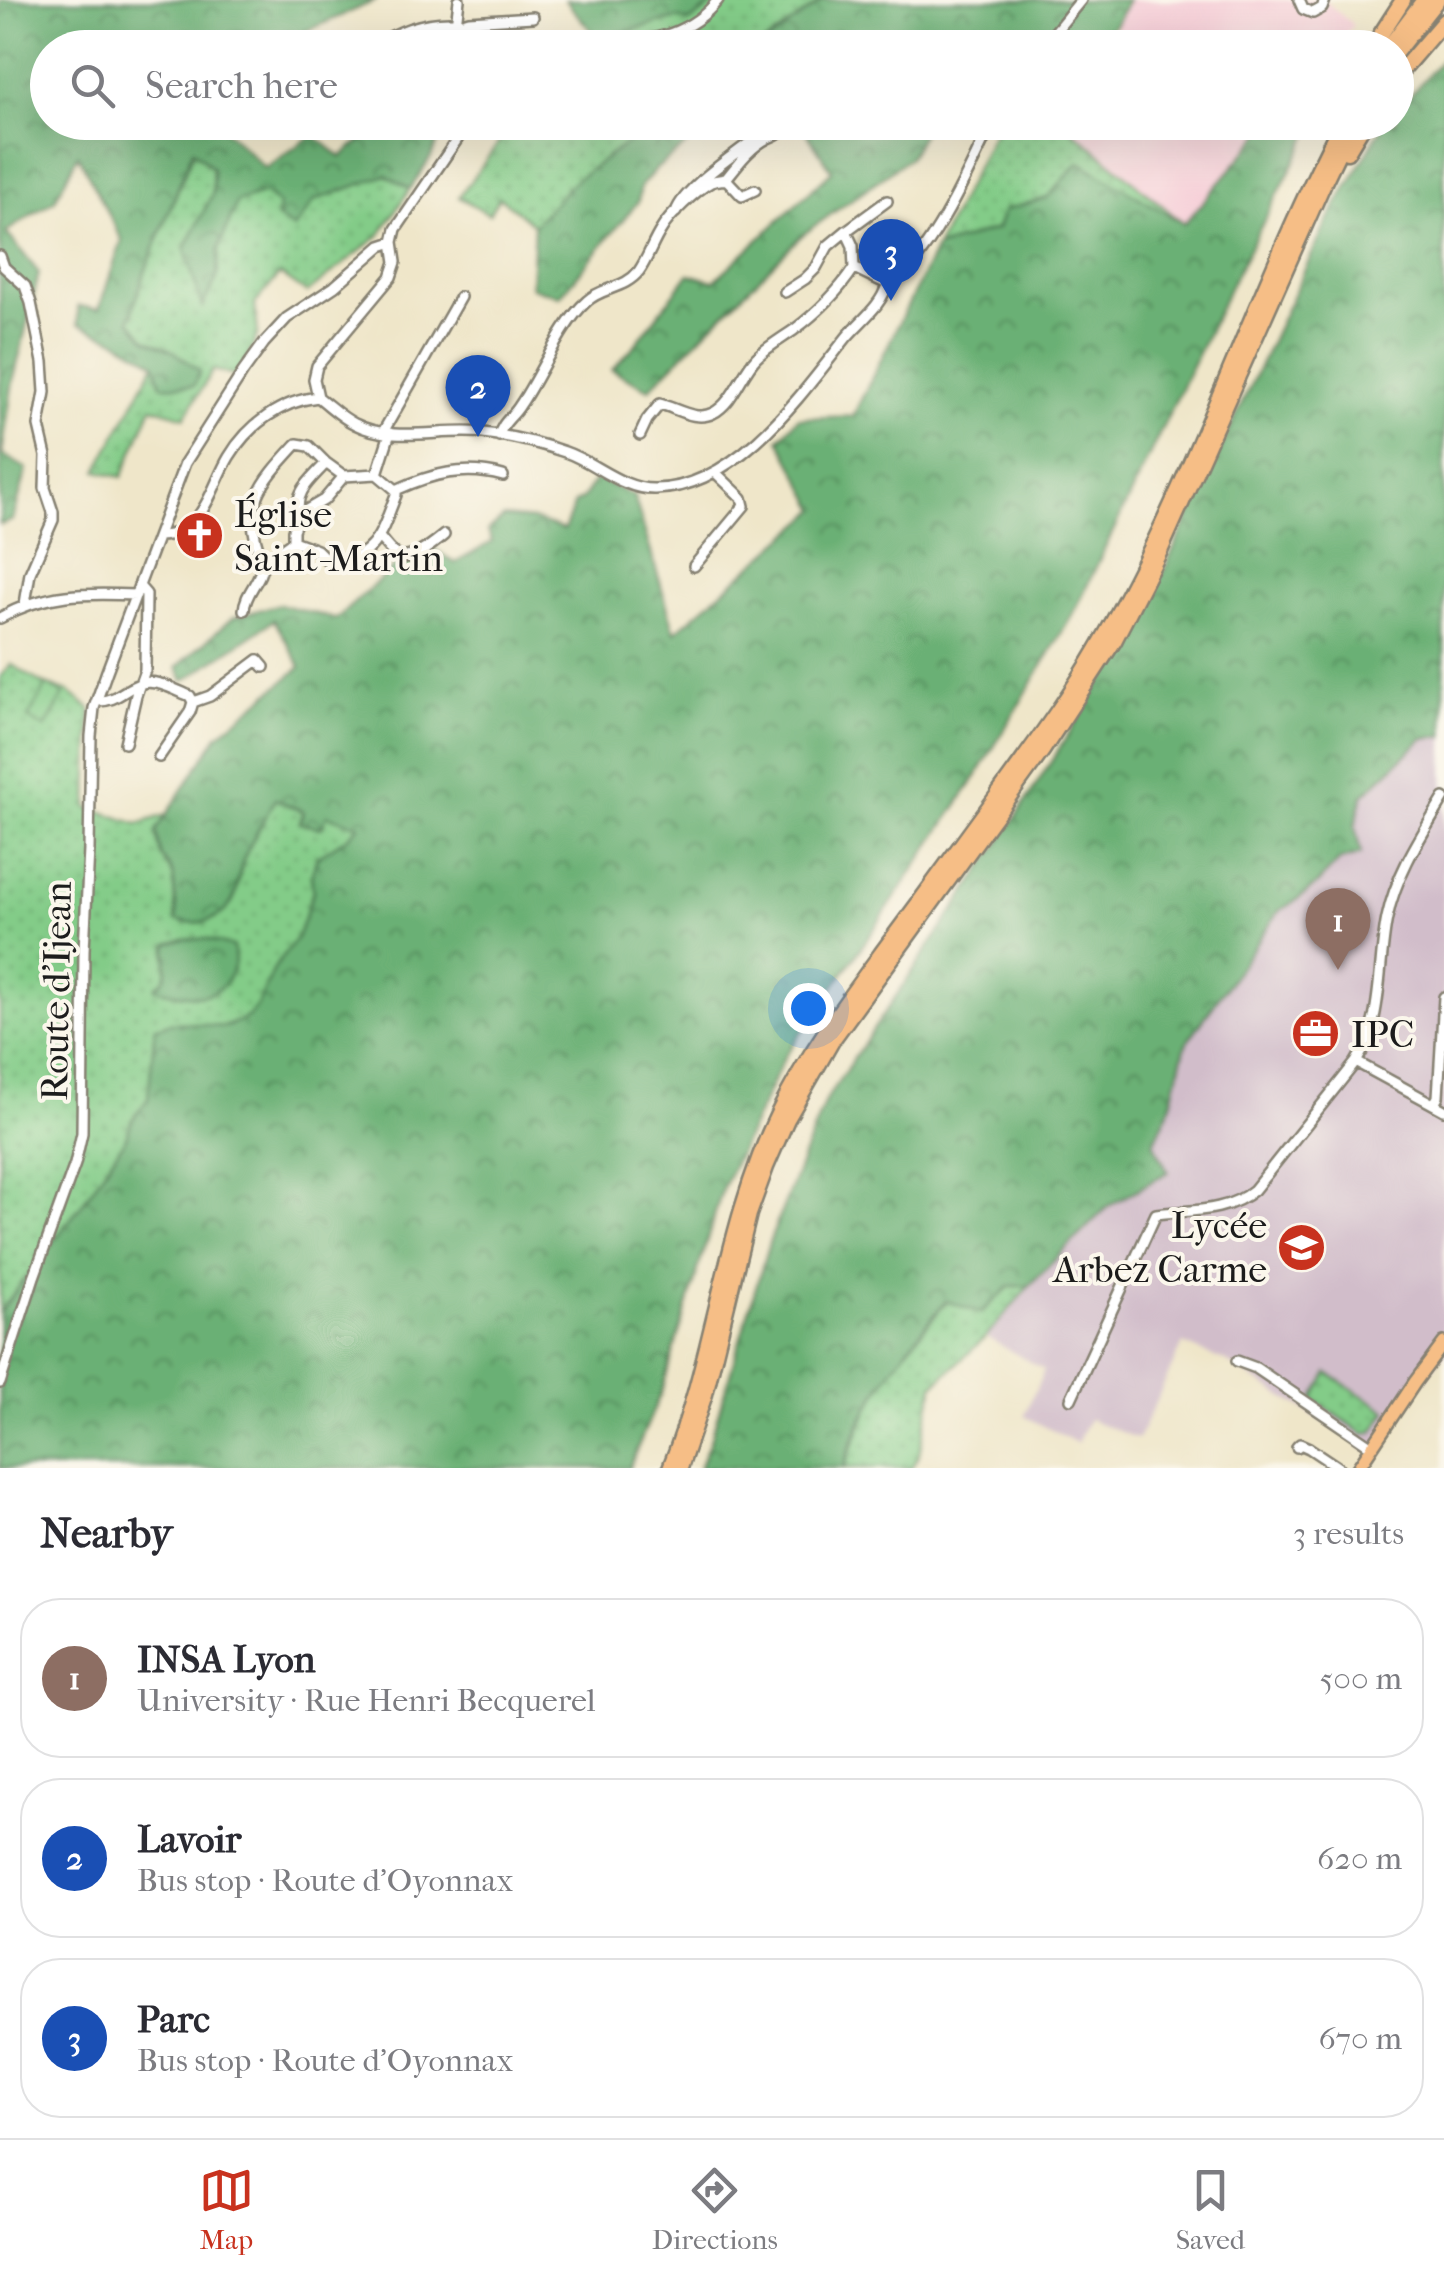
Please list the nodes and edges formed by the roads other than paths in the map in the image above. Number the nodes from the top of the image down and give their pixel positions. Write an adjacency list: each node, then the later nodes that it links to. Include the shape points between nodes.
1 (459, 0): 11 (street)
2 (718, 0): 14 (street)
3 (1081, 0): 15 (street)
4 (1299, 0): 5 (street, via 1312,12)
5 (1325, 0)
6 (1403, 0): 16 (highway)
7 (1424, 0): 17 (highway)
8 (1438, 0): 18 (highway)
9 (533, 17): 11 (street)
10 (1444, 22): 19 (highway)
11 (456, 24): 12 (street); 13 (street)
12 (403, 30)
13 (456, 30)
14 (681, 30)
15 (1057, 30)
16 (1384, 30)
17 (1402, 30)
18 (1414, 30)
19 (1414, 56)
20 (457, 140): 34 (street)
21 (754, 140): 31 (street, via 679,202)
22 (767, 140): 28 (street)
23 (983, 140): 38 (street, via 929,241 899,280)
24 (1325, 140): 35 (highway)
25 (1334, 140): 35 (highway)
26 (1345, 140): 33 (highway)
27 (1355, 140): 33 (highway)
28 (726, 179): 29 (street, via 742,196); 31 (street, via 712,182)
29 (755, 190)
30 (886, 200): 32 (street)
31 (676, 212): 43 (street, via 639,271 582,305)
32 (846, 230): 37 (street); 39 (street, via 816,268)
33 (1302, 231): 81 (highway, via 1114,640 1050,740 833,1039 792,1108 749,1214 706,1394)
34 (393, 242): 41 (street, via 390,276 317,366); 52 (street, Route d'Ijean, via 287,318 264,343 185,463)
35 (1281, 254): 80 (highway, via 1154,541 1098,648 846,1004 780,1111 740,1212 696,1392)
36 (0, 256): 59 (street, via 25,286 43,362 39,426 53,520 30,573)
37 (854, 268): 38 (street); 44 (street, via 820,309 755,359 714,413 691,415 660,404)
38 (887, 284): 46 (street, via 800,396)
39 (785, 292)
40 (460, 297): 42 (street)
41 (318, 397): 42 (street, via 351,423); 52 (street, via 264,418 235,448 196,520)
42 (387, 433): 43 (street); 47 (street)
43 (499, 436): 46 (street, via 565,452 644,488 674,487)
44 (640, 436)
45 (326, 463): 48 (street); 51 (street, via 298,495); 56 (street, via 300,443 266,478 254,521)
46 (716, 473): 57 (street, via 744,506)
47 (377, 474): 48 (street); 50 (street)
48 (344, 476): 51 (street, via 324,500)
49 (503, 476): 50 (street, via 468,470)
50 (396, 490): 54 (street)
51 (300, 514): 55 (street)
52 (159, 536): 58 (street, Route d'Ijean)
53 (444, 536): 54 (street, via 403,557)
54 (379, 537): 55 (street, via 337,565)
55 (293, 541): 56 (street)
56 (263, 562): 60 (street)
57 (694, 566)
58 (138, 590): 59 (street); 63 (street, via 146,594); 64 (street, Route d'Ijean)
59 (25, 604): 61 (street)
60 (244, 610)
61 (0, 618)
62 (264, 667): 65 (street, via 258,660)
63 (141, 683): 64 (street); 65 (street); 66 (street)
64 (96, 701): 76 (street, Route d'Ijean, via 82,1133)
65 (192, 702): 67 (street)
66 (125, 742)
67 (159, 757)
68 (1444, 798): 71 (street, via 1394,891 1374,1022)
69 (1444, 996): 70 (street)
70 (1444, 1006): 72 (street)
71 (1356, 1062): 73 (street); 77 (street, via 1247,1196 1220,1208 1156,1214)
72 (1442, 1076): 73 (street)
73 (1439, 1107)
74 (1444, 1343): 79 (main road)
75 (1238, 1360): 79 (street)
76 (0, 1383)
77 (1071, 1398)
78 (1296, 1447): 82 (street)
79 (1372, 1447): 83 (main road)
80 (670, 1468)
81 (680, 1468)
82 (1339, 1468)
83 (1358, 1468)

